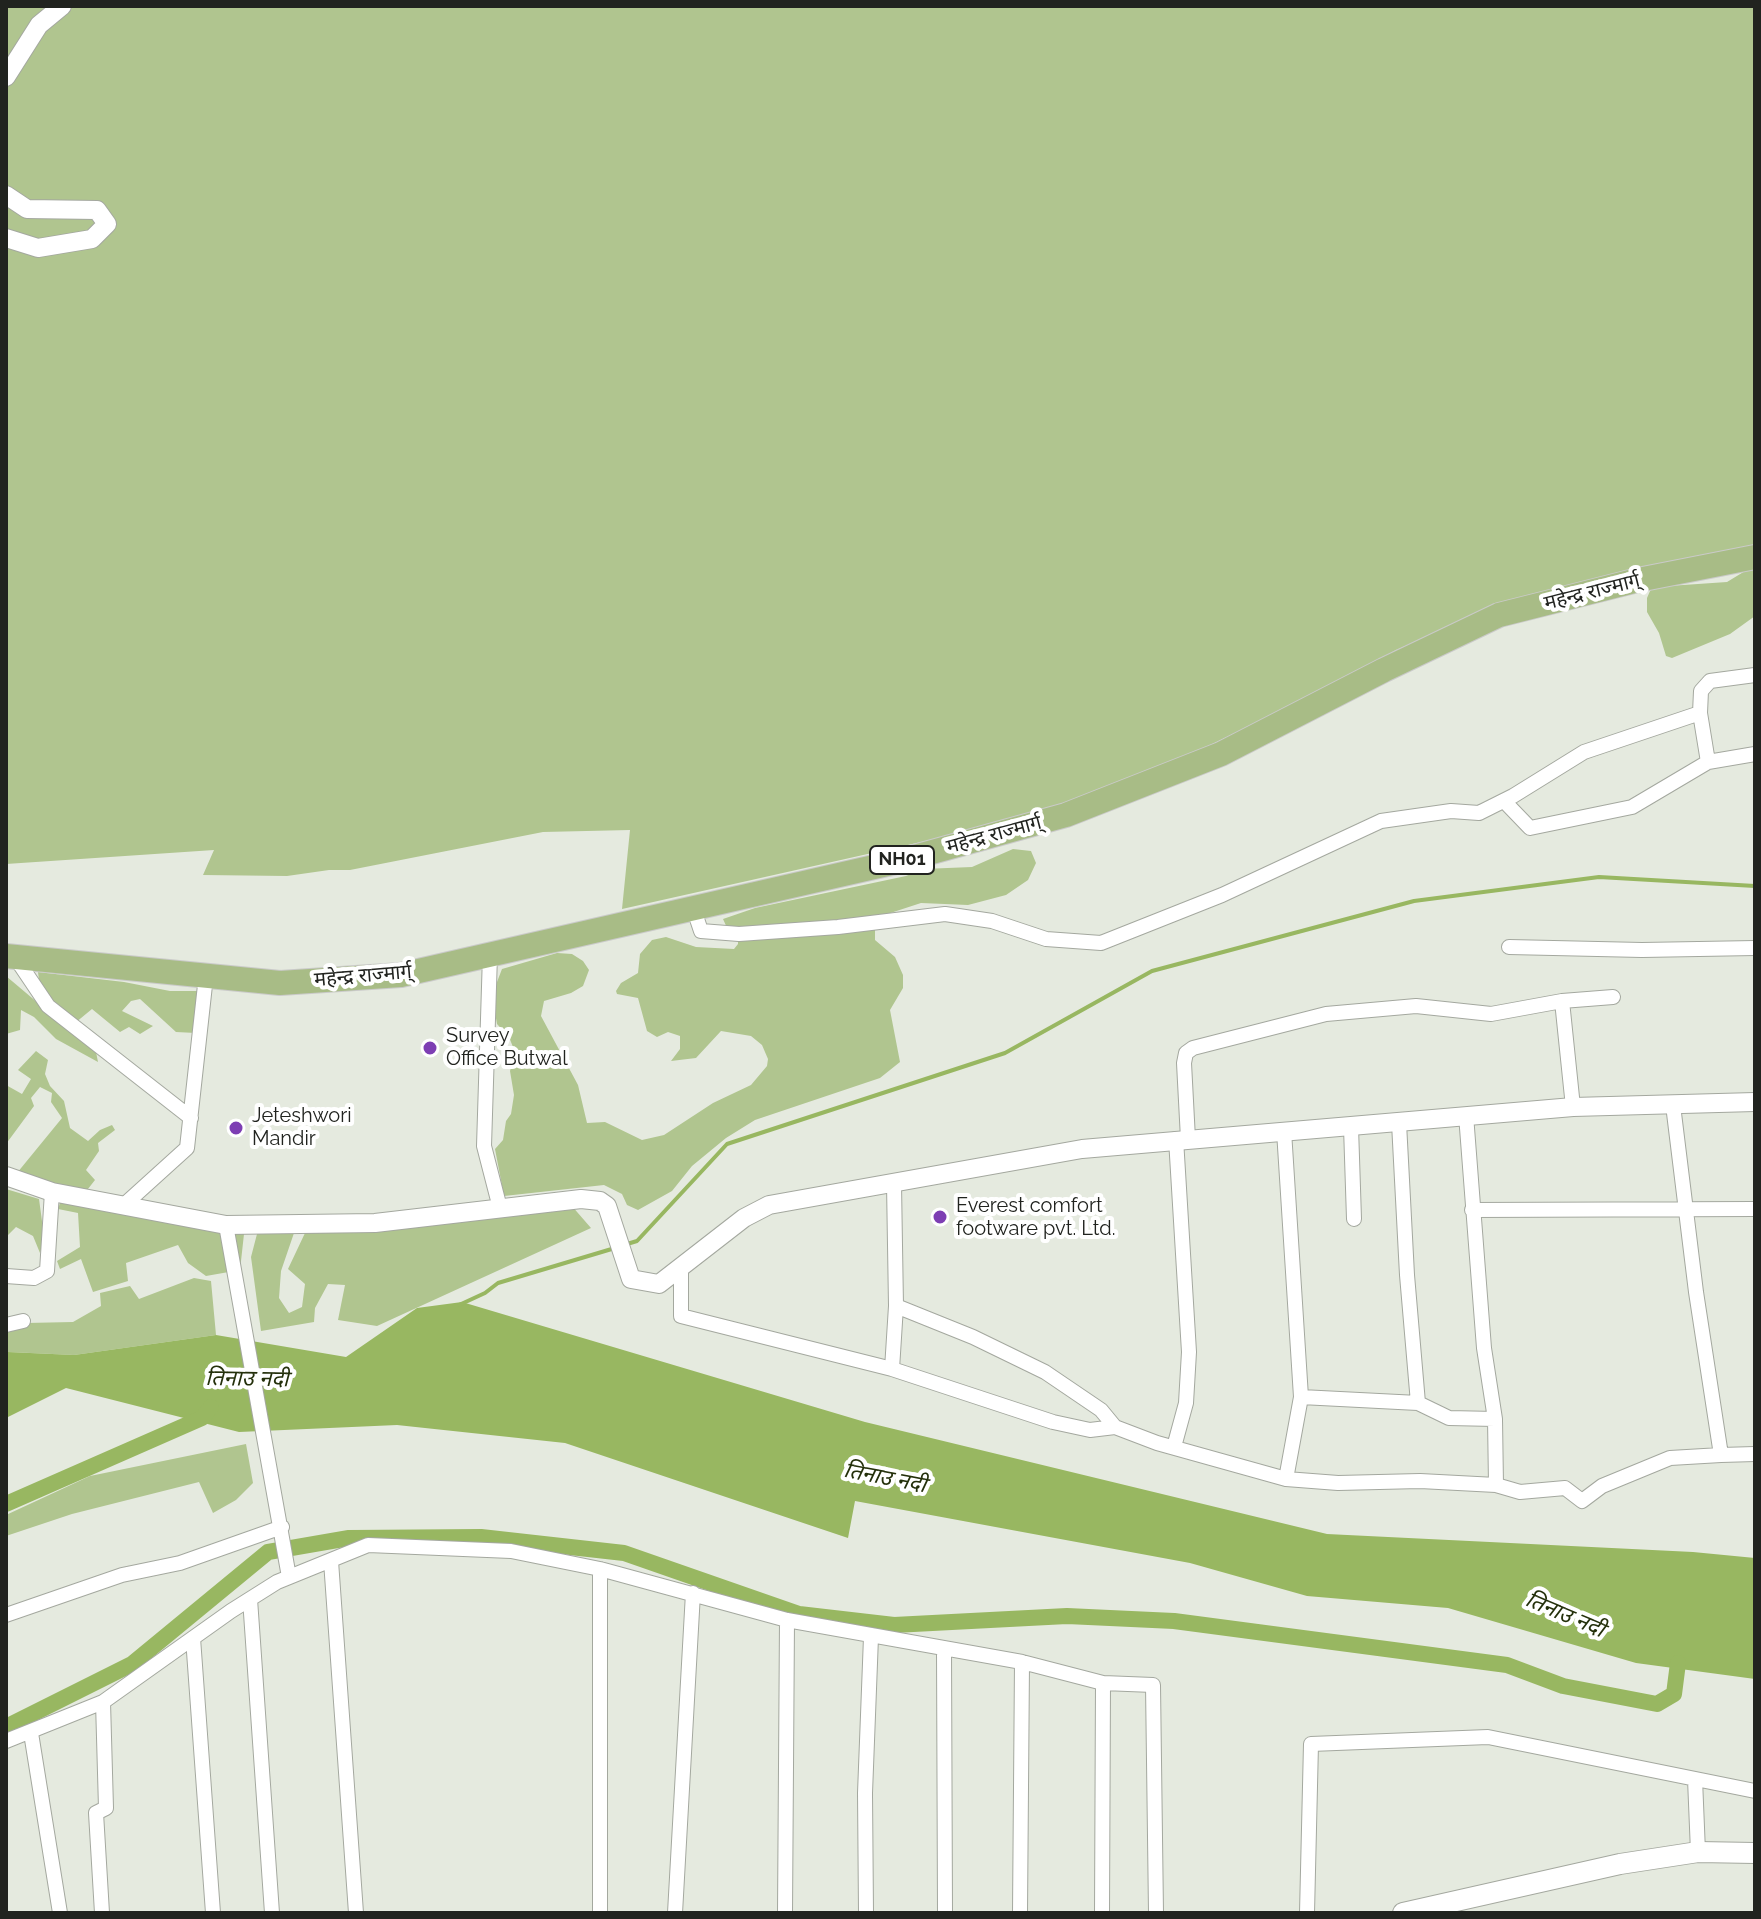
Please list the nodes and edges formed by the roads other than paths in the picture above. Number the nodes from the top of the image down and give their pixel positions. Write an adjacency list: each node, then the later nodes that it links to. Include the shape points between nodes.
1 (62, 6): 2 (street, via 39,25)
2 (6, 77)
3 (6, 195): 4 (street, via 27,209 97,210 107,224 92,239 38,248)
4 (6, 238)
5 (1755, 557): 11 (highway, महेन्द्र राज्मार्ग् / NH01, via 1499,615 1221,754 1066,815 896,862)
6 (1755, 675): 7 (street, via 1704,684)
7 (1700, 713): 9 (street); 10 (street, via 1584,752)
8 (1755, 754): 9 (street)
9 (1708, 762): 10 (street, via 1632,807 1530,828)
10 (1504, 801): 11 (street, via 1479,813 1451,811 1381,821 1222,895 1101,943 1046,939 992,921 945,914 739,934 701,931)
11 (693, 907): 14 (highway, महेन्द्र राज्मार्ग् / NH01)
12 (1509, 947): 13 (street)
13 (1755, 948)
14 (490, 955): 16 (highway, महेन्द्र राज्मार्ग् / NH01, via 401,975 280,983); 32 (street, via 484,1146)
15 (11, 957): 16 (highway, महेन्द्र राज्मार्ग् / NH01); 23 (street, via 48,1006)
16 (206, 976): 23 (street)
17 (1613, 997): 18 (street)
18 (1562, 1001): 21 (street); 27 (street, via 1491,1014 1416,1006 1326,1014 1193,1048 1184,1063)
19 (1755, 1102): 20 (street)
20 (1673, 1105): 21 (street); 33 (street)
21 (1573, 1107): 22 (street)
22 (1466, 1115): 24 (street); 35 (street)
23 (191, 1118): 31 (street, via 187,1148)
24 (1399, 1123): 25 (street); 45 (street)
25 (1351, 1127): 26 (street); 36 (street)
26 (1284, 1131): 27 (street); 44 (street)
27 (1182, 1139): 29 (street, via 1082,1149); 48 (street, via 1189,1352 1186,1403)
28 (6, 1176): 30 (street)
29 (894, 1184): 38 (street, via 769,1205); 40 (street)
30 (52, 1192): 31 (street); 39 (street, via 47,1271 34,1278)
31 (124, 1205): 37 (street)
32 (500, 1208): 37 (street, via 375,1223); 38 (street, via 600,1201 607,1206 631,1279 659,1284)
33 (1687, 1208): 34 (street); 35 (street); 50 (street)
34 (1755, 1209)
35 (1473, 1210): 46 (street)
36 (1354, 1219)
37 (226, 1225): 53 (street)
38 (681, 1268): 43 (street, via 681,1316)
39 (6, 1276)
40 (896, 1306): 43 (street); 47 (street, via 1045,1372 1101,1410)
41 (23, 1321): 42 (street)
42 (6, 1325)
43 (892, 1369): 47 (street, via 1053,1422 1090,1430)
44 (1301, 1397): 45 (street); 51 (street)
45 (1418, 1403): 46 (street, via 1449,1418)
46 (1495, 1419): 52 (street)
47 (1115, 1427): 48 (street)
48 (1174, 1447): 51 (street)
49 (1755, 1454): 50 (street)
50 (1721, 1455): 52 (street, via 1670,1458 1602,1486 1582,1501 1565,1488 1520,1492)
51 (1286, 1479): 52 (street)
52 (1496, 1485)
53 (282, 1527): 56 (street); 59 (street)
54 (331, 1561): 55 (street, via 368,1545 450,1546 511,1551); 56 (street); 77 (street)
55 (600, 1569): 57 (street); 78 (street)
56 (289, 1577): 58 (street)
57 (693, 1593): 60 (street); 79 (street)
58 (250, 1599): 62 (street); 76 (street)
59 (6, 1615)
60 (787, 1620): 61 (street); 80 (street)
61 (871, 1637): 63 (street); 81 (street)
62 (193, 1638): 66 (street); 75 (street)
63 (944, 1650): 64 (street); 82 (street)
64 (1022, 1662): 65 (street); 83 (street)
65 (1103, 1683): 84 (street); 85 (street, via 1153,1685)
66 (103, 1702): 67 (street); 74 (street, via 106,1808 96,1813)
67 (31, 1733): 68 (street); 73 (street)
68 (6, 1741)
69 (1695, 1779): 70 (street); 71 (street); 86 (street, via 1488,1737 1311,1744)
70 (1755, 1791)
71 (1698, 1852): 72 (main road); 87 (main road, via 1620,1864)
72 (1755, 1853)
73 (60, 1913)
74 (102, 1913)
75 (213, 1913)
76 (272, 1913)
77 (356, 1913)
78 (600, 1913)
79 (675, 1913)
80 (785, 1913)
81 (866, 1913)
82 (945, 1913)
83 (1020, 1913)
84 (1102, 1913)
85 (1156, 1913)
86 (1307, 1913)
87 (1403, 1913)

